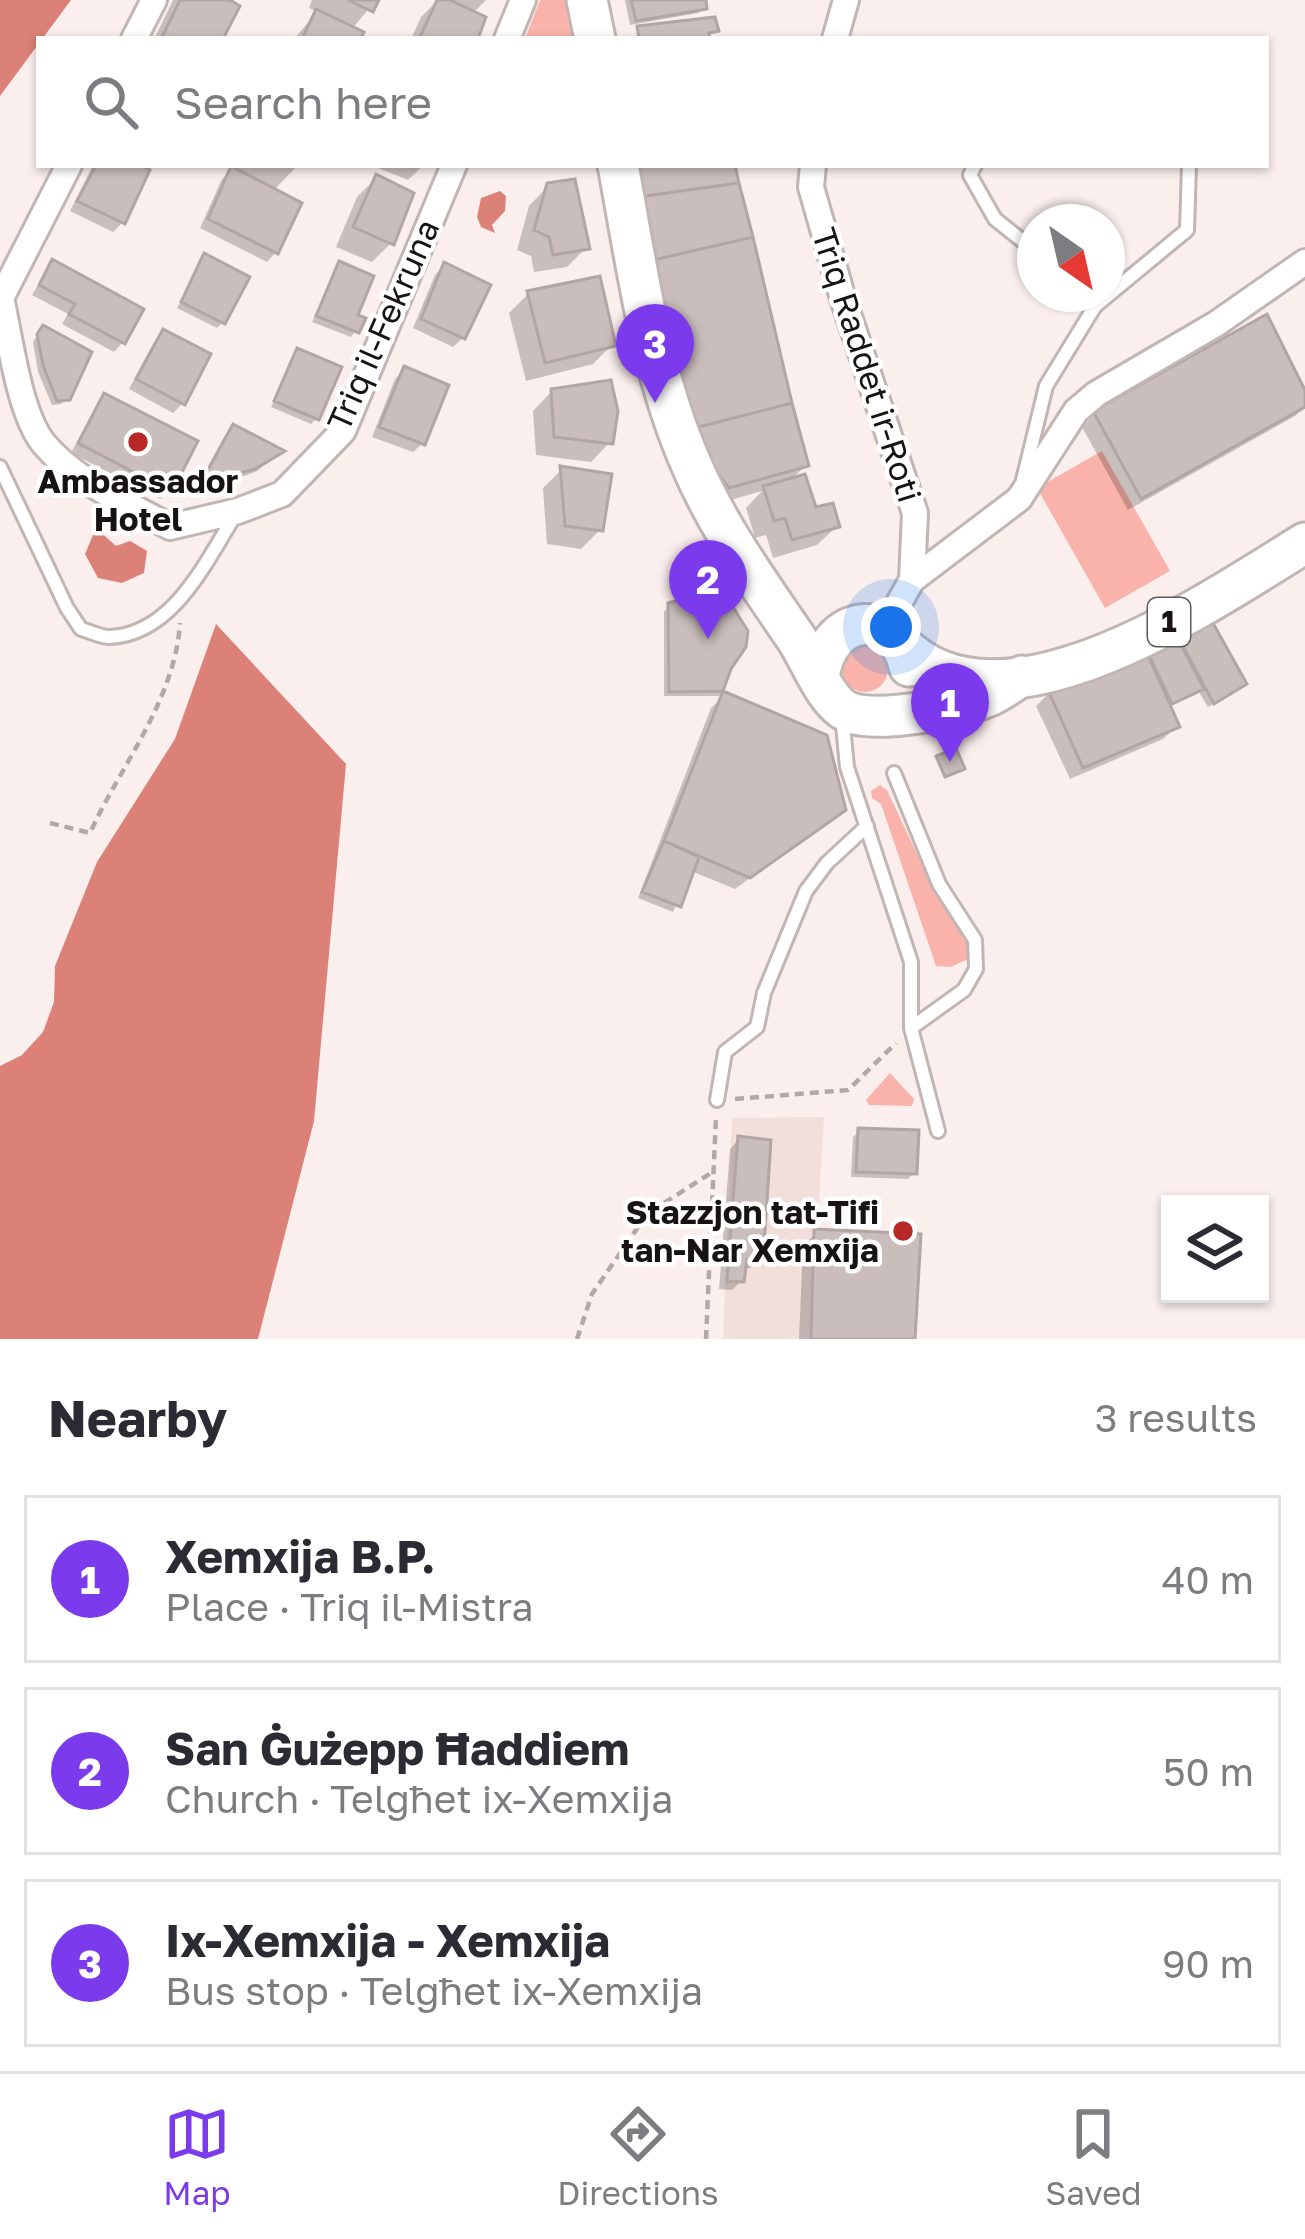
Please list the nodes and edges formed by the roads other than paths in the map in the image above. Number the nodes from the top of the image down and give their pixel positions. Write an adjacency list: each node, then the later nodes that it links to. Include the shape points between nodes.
1 (154, 0): 5 (street)
2 (523, 0): 6 (street)
3 (587, 0): 7 (main road)
4 (847, 0): 8 (street)
5 (136, 36)
6 (508, 36)
7 (594, 36)
8 (836, 36)
9 (67, 168): 21 (street, Triq il-Fekruna, via 1,298 41,441 84,479 170,527)
10 (453, 168): 21 (street, Triq il-Fekruna, via 343,431 282,494)
11 (619, 168): 22 (main road, 1, via 666,397)
12 (813, 168): 24 (street, Triq Raddet ir-Roti, via 843,299 915,513)
13 (974, 168): 15 (lane, via 995,219)
14 (1189, 168): 17 (lane, via 1187,230)
15 (1017, 237)
16 (1305, 262): 20 (street, via 1096,394)
17 (1125, 281)
18 (1091, 312): 20 (lane, via 1046,386)
19 (0, 467): 21 (lane, via 81,629 108,637 142,627 181,600)
20 (1018, 499): 24 (street)
21 (238, 511)
22 (731, 540): 25 (main road, 1, via 820,617); 27 (main road, 1)
23 (1305, 543): 26 (main road, 1, via 1133,639 1064,670)
24 (912, 580): 25 (street, Triq Raddet ir-Roti)
25 (881, 632): 26 (main road, 1, via 917,662 952,676); 27 (main road, via 836,634 827,644); 27 (main road, via 910,669 902,696)
26 (1022, 676): 27 (main road, 1, via 991,695)
27 (846, 701): 29 (lane, via 847,767)
28 (894, 772): 30 (lane, via 939,884 975,940 976,969 964,990)
29 (867, 826): 30 (lane, via 911,962); 31 (lane, via 806,892 757,1027 725,1052)
30 (911, 1028): 32 (lane)
31 (717, 1100)
32 (938, 1131)

